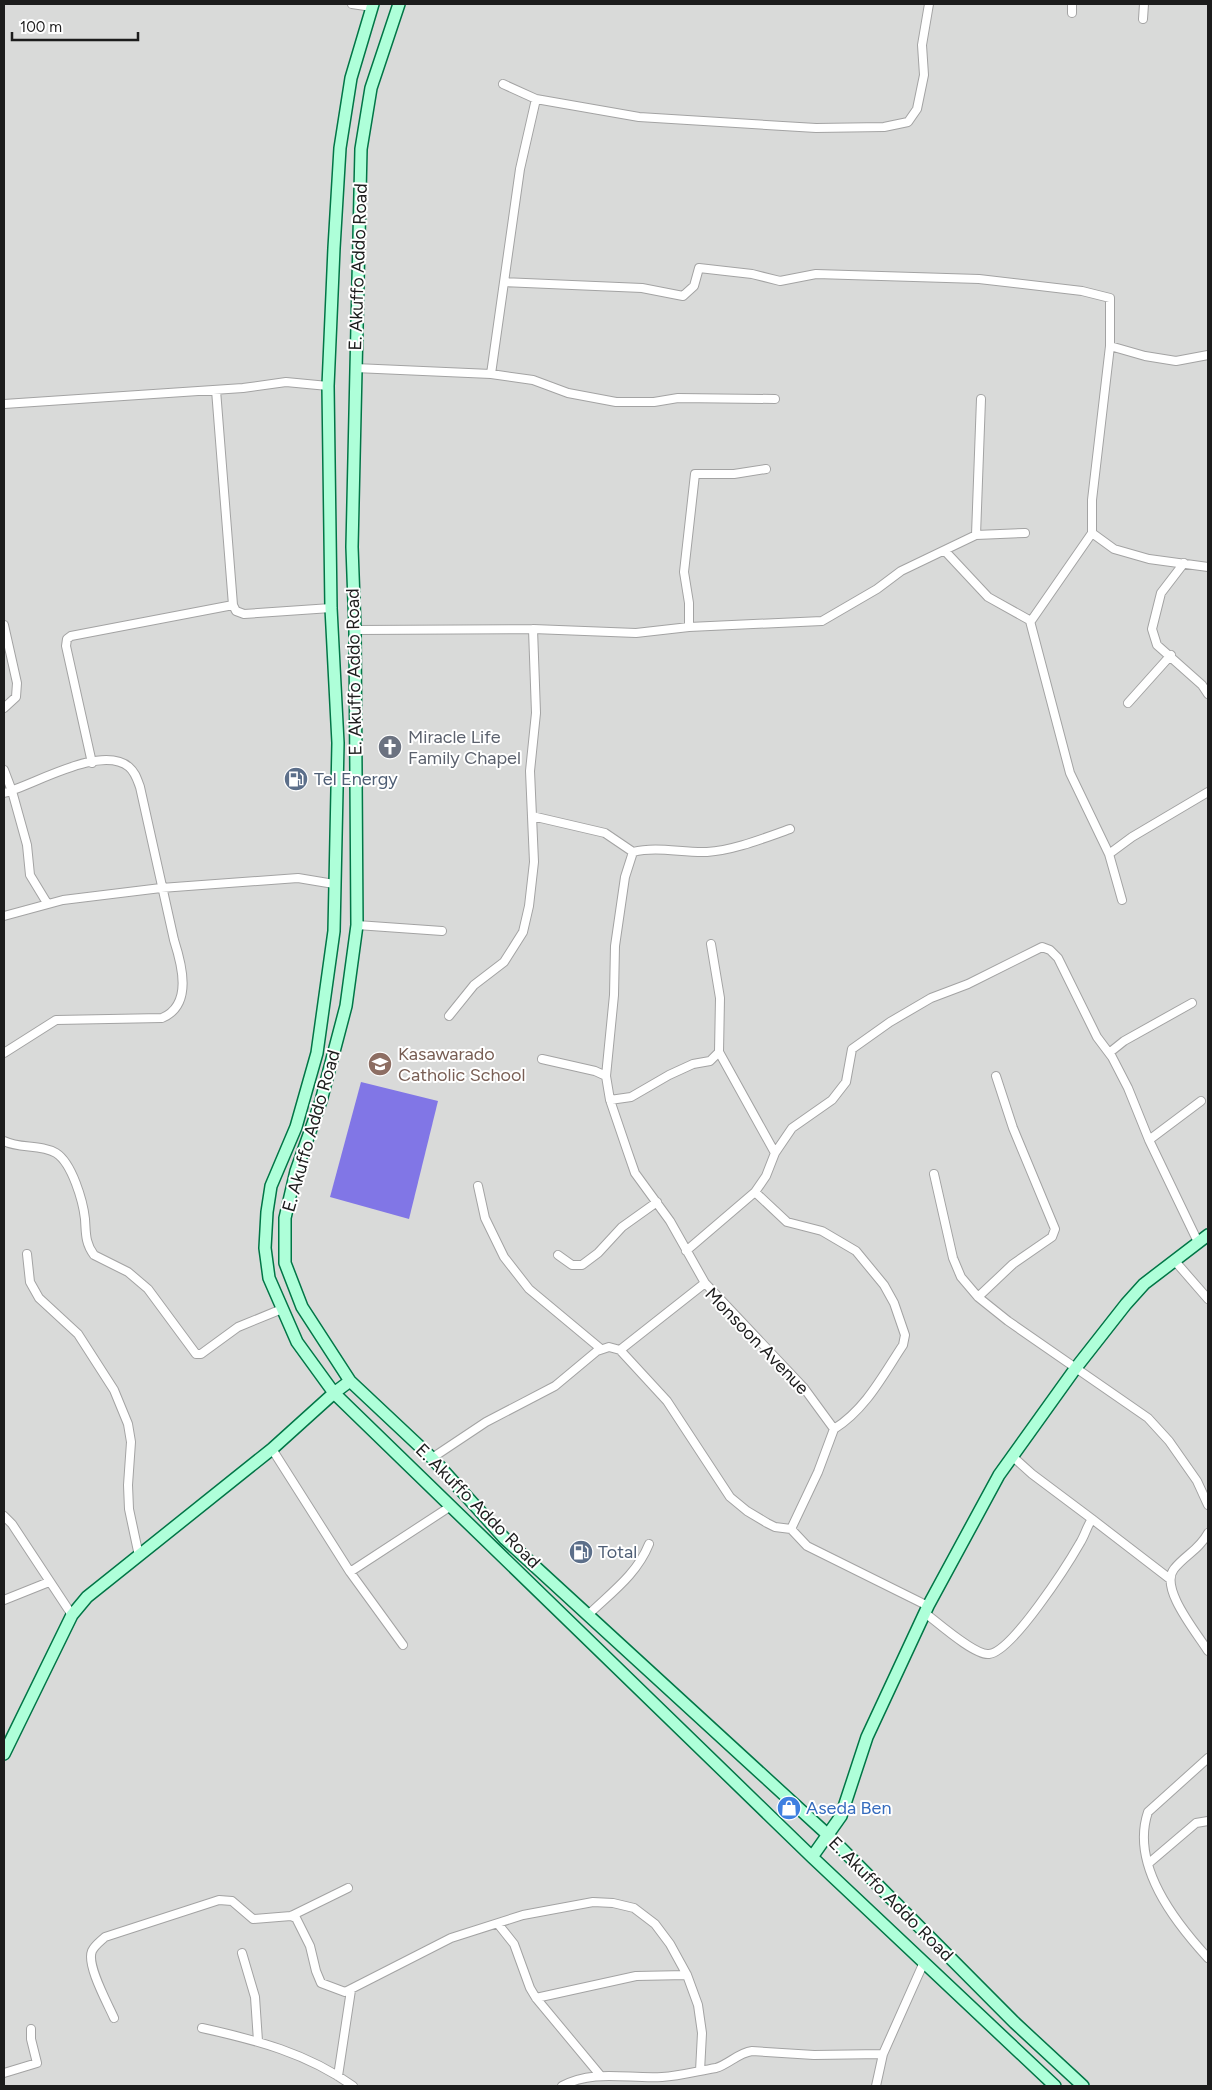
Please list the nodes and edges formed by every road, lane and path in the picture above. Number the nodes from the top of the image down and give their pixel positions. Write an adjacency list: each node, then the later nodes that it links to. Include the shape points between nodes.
1 (352, 4): 6 (street)
2 (399, 4): 14 (main road, E. Akuffo Addo Road, via 371,88 362,149)
3 (929, 4): 10 (street, via 922,45 924,75 917,110 908,122 884,127 816,128 639,117)
4 (1072, 4): 7 (street)
5 (1144, 4): 8 (street)
6 (372, 6): 16 (main road, E. Akuffo Addo Road, via 351,78 340,148)
7 (1072, 13)
8 (1144, 19)
9 (503, 84): 10 (street)
10 (536, 99): 11 (street, via 520,169)
11 (506, 282): 12 (street, via 642,288 683,296 694,286 699,268 780,281 816,274 979,279 1082,291 1110,298); 15 (street)
12 (1110, 346): 13 (street, via 1176,361); 23 (street, via 1092,500)
13 (1208, 355)
14 (355, 368): 15 (street); 34 (main road, E. Akuffo Addo Road, via 352,547)
15 (491, 374): 18 (street, via 533,380 568,394 616,402 678,398)
16 (328, 386): 17 (street, via 286,382); 29 (main road, E. Akuffo Addo Road)
17 (216, 390): 20 (street); 28 (street)
18 (775, 399)
19 (982, 399): 24 (street)
20 (4, 404)
21 (766, 469): 32 (street, via 734,474 695,474 684,572)
22 (1024, 533): 24 (street)
23 (1092, 533): 26 (street, via 1114,549 1149,559); 30 (street)
24 (976, 535): 25 (street)
25 (945, 551): 30 (street, via 988,597); 32 (street, via 901,571 822,621)
26 (1184, 563): 27 (street); 35 (street, via 1161,593 1152,629 1157,645)
27 (1208, 567)
28 (232, 605): 29 (street, via 244,614); 39 (street, via 67,639)
29 (331, 608): 48 (main road, E. Akuffo Addo Road, via 338,743)
30 (1030, 620): 47 (street, via 1070,773)
31 (4, 625): 38 (street, via 17,683 16,697)
32 (689, 628): 33 (street, via 636,633)
33 (534, 629): 34 (street); 44 (street, via 536,713 530,771)
34 (355, 630): 53 (main road, E. Akuffo Addo Road)
35 (1170, 655): 36 (street); 37 (street)
36 (1208, 694)
37 (1128, 703)
38 (4, 708)
39 (92, 763): 41 (street, via 58,771); 49 (street, via 117,762 135,774)
40 (4, 770): 41 (street)
41 (12, 791): 43 (street); 51 (street, via 29,855 30,874)
42 (1208, 792): 47 (street)
43 (4, 793)
44 (532, 816): 46 (street, via 605,833); 57 (street, via 534,862 523,932 504,962 474,986)
45 (790, 830): 46 (street, via 709,852 646,849)
46 (633, 852): 62 (street, via 625,877 615,946)
47 (1109, 854): 50 (street)
48 (334, 884): 49 (street, via 298,878); 82 (main road, E. Akuffo Addo Road, via 334,931 317,1053 296,1127 271,1186 267,1212 269,1278)
49 (162, 888): 51 (street); 59 (street, via 182,963 183,980 181,1000 169,1015 162,1018 56,1020)
50 (1122, 900)
51 (48, 902): 52 (street)
52 (4, 916)
53 (357, 924): 54 (street); 86 (main road, E. Akuffo Addo Road, via 346,1006 285,1218 285,1263 302,1307)
54 (442, 931)
55 (710, 944): 58 (street, via 720,998)
56 (1192, 1003): 60 (street)
57 (449, 1016)
58 (719, 1052): 64 (street, via 710,1061 669,1074 631,1097); 68 (street)
59 (4, 1053)
60 (1108, 1053): 66 (street, via 1128,1088); 68 (street, via 1058,958 1042,947 968,984 931,998 863,1040 852,1049 846,1082 832,1100 792,1128)
61 (542, 1059): 62 (street)
62 (606, 1076): 64 (street)
63 (996, 1076): 80 (street, via 1013,1128 1055,1229 1052,1237 1013,1264)
64 (610, 1100): 72 (street, via 635,1173)
65 (1201, 1101): 66 (street)
66 (1149, 1140): 74 (street)
67 (4, 1141): 82 (street, via 56,1153 74,1178 90,1250 148,1288 196,1354 201,1354 238,1327)
68 (774, 1153): 71 (street, via 766,1176)
69 (934, 1174): 80 (street, via 953,1258 961,1277)
70 (478, 1186): 83 (street, via 484,1218 504,1257 529,1289)
71 (755, 1192): 75 (street); 88 (street, via 788,1222 822,1232 856,1251 884,1284 897,1311 905,1336 903,1344 867,1399 846,1422)
72 (657, 1202): 75 (street); 77 (street, via 622,1228 582,1265 572,1265)
73 (1208, 1235): 74 (main road)
74 (1198, 1242): 78 (main road)
75 (686, 1251): 79 (street)
76 (27, 1254): 99 (street, via 30,1282 39,1298 78,1334 114,1390 128,1424 131,1442 129,1509)
77 (558, 1255)
78 (1174, 1260): 81 (street); 85 (main road, via 1144,1284)
79 (705, 1283): 84 (street, Monsoon Avenue); 88 (street, Monsoon Avenue, via 804,1388)
80 (978, 1296): 85 (street)
81 (1208, 1299)
82 (282, 1309): 87 (main road, E. Akuffo Addo Road, via 297,1342)
83 (601, 1349): 84 (street); 91 (street, via 555,1386 486,1422)
84 (620, 1350): 96 (street, via 668,1401 730,1497 747,1512 775,1527)
85 (1075, 1369): 90 (main road); 92 (street, via 1148,1418 1197,1481)
86 (350, 1381): 87 (main road); 91 (main road, E. Akuffo Addo Road)
87 (334, 1393): 89 (main road); 93 (main road, E. Akuffo Addo Road)
88 (834, 1429): 96 (street)
89 (272, 1449): 99 (main road); 100 (street)
90 (1012, 1456): 95 (street); 104 (main road)
91 (432, 1458): 105 (main road, E. Akuffo Addo Road, via 505,1539)
92 (1208, 1505)
93 (451, 1506): 100 (street); 113 (main road, E. Akuffo Addo Road)
94 (4, 1516): 102 (street)
95 (1092, 1519): 101 (street); 104 (street, via 1045,1599 999,1650 980,1653)
96 (791, 1529): 104 (street, via 806,1546)
97 (1208, 1533): 101 (street, via 1174,1570)
98 (649, 1544): 105 (street, via 630,1577)
99 (139, 1556): 106 (main road, via 87,1597)
100 (350, 1572): 107 (street)
101 (1170, 1579): 108 (street, via 1178,1604)
102 (49, 1582): 103 (street); 106 (street)
103 (4, 1600)
104 (927, 1610): 112 (main road, via 867,1737 841,1816)
105 (589, 1614): 112 (main road, E. Akuffo Addo Road)
106 (72, 1616): 109 (main road)
107 (403, 1645)
108 (1208, 1650)
109 (4, 1754)
110 (1208, 1758): 114 (street, via 1148,1812 1144,1838)
111 (1208, 1820): 114 (street, via 1196,1823)
112 (828, 1835): 113 (main road); 118 (main road, E. Akuffo Addo Road)
113 (812, 1857): 121 (main road, E. Akuffo Addo Road)
114 (1149, 1863): 120 (street, via 1157,1889 1181,1928)
115 (348, 1888): 116 (street)
116 (291, 1916): 123 (street, via 296,1918 310,1946 321,1983 340,1992); 125 (street, via 254,1919 232,1901 219,1900 105,1937 92,1951 91,1963)
117 (498, 1924): 122 (street, via 523,1915 593,1902 634,1908 655,1924); 123 (street, via 451,1938); 124 (street, via 514,1944)
118 (939, 1946): 121 (main road); 138 (main road, E. Akuffo Addo Road)
119 (242, 1953): 128 (street, via 255,1997)
120 (1208, 1958)
121 (924, 1962): 129 (street); 137 (main road, E. Akuffo Addo Road)
122 (687, 1975): 124 (street, via 636,1976); 130 (street, via 698,2005 702,2033)
123 (351, 1990): 133 (street)
124 (536, 1998): 132 (street)
125 (114, 2018)
126 (202, 2028): 128 (street)
127 (31, 2029): 131 (street, via 37,2062)
128 (258, 2041): 133 (street, via 318,2063)
129 (883, 2054): 130 (street, via 814,2055 752,2051 744,2052 724,2066); 136 (street)
130 (700, 2071): 132 (street, via 661,2077)
131 (4, 2072)
132 (600, 2075): 135 (street, via 578,2078)
133 (338, 2076): 134 (street)
134 (353, 2086)
135 (562, 2086)
136 (876, 2086)
137 (1055, 2086)
138 (1083, 2086)

